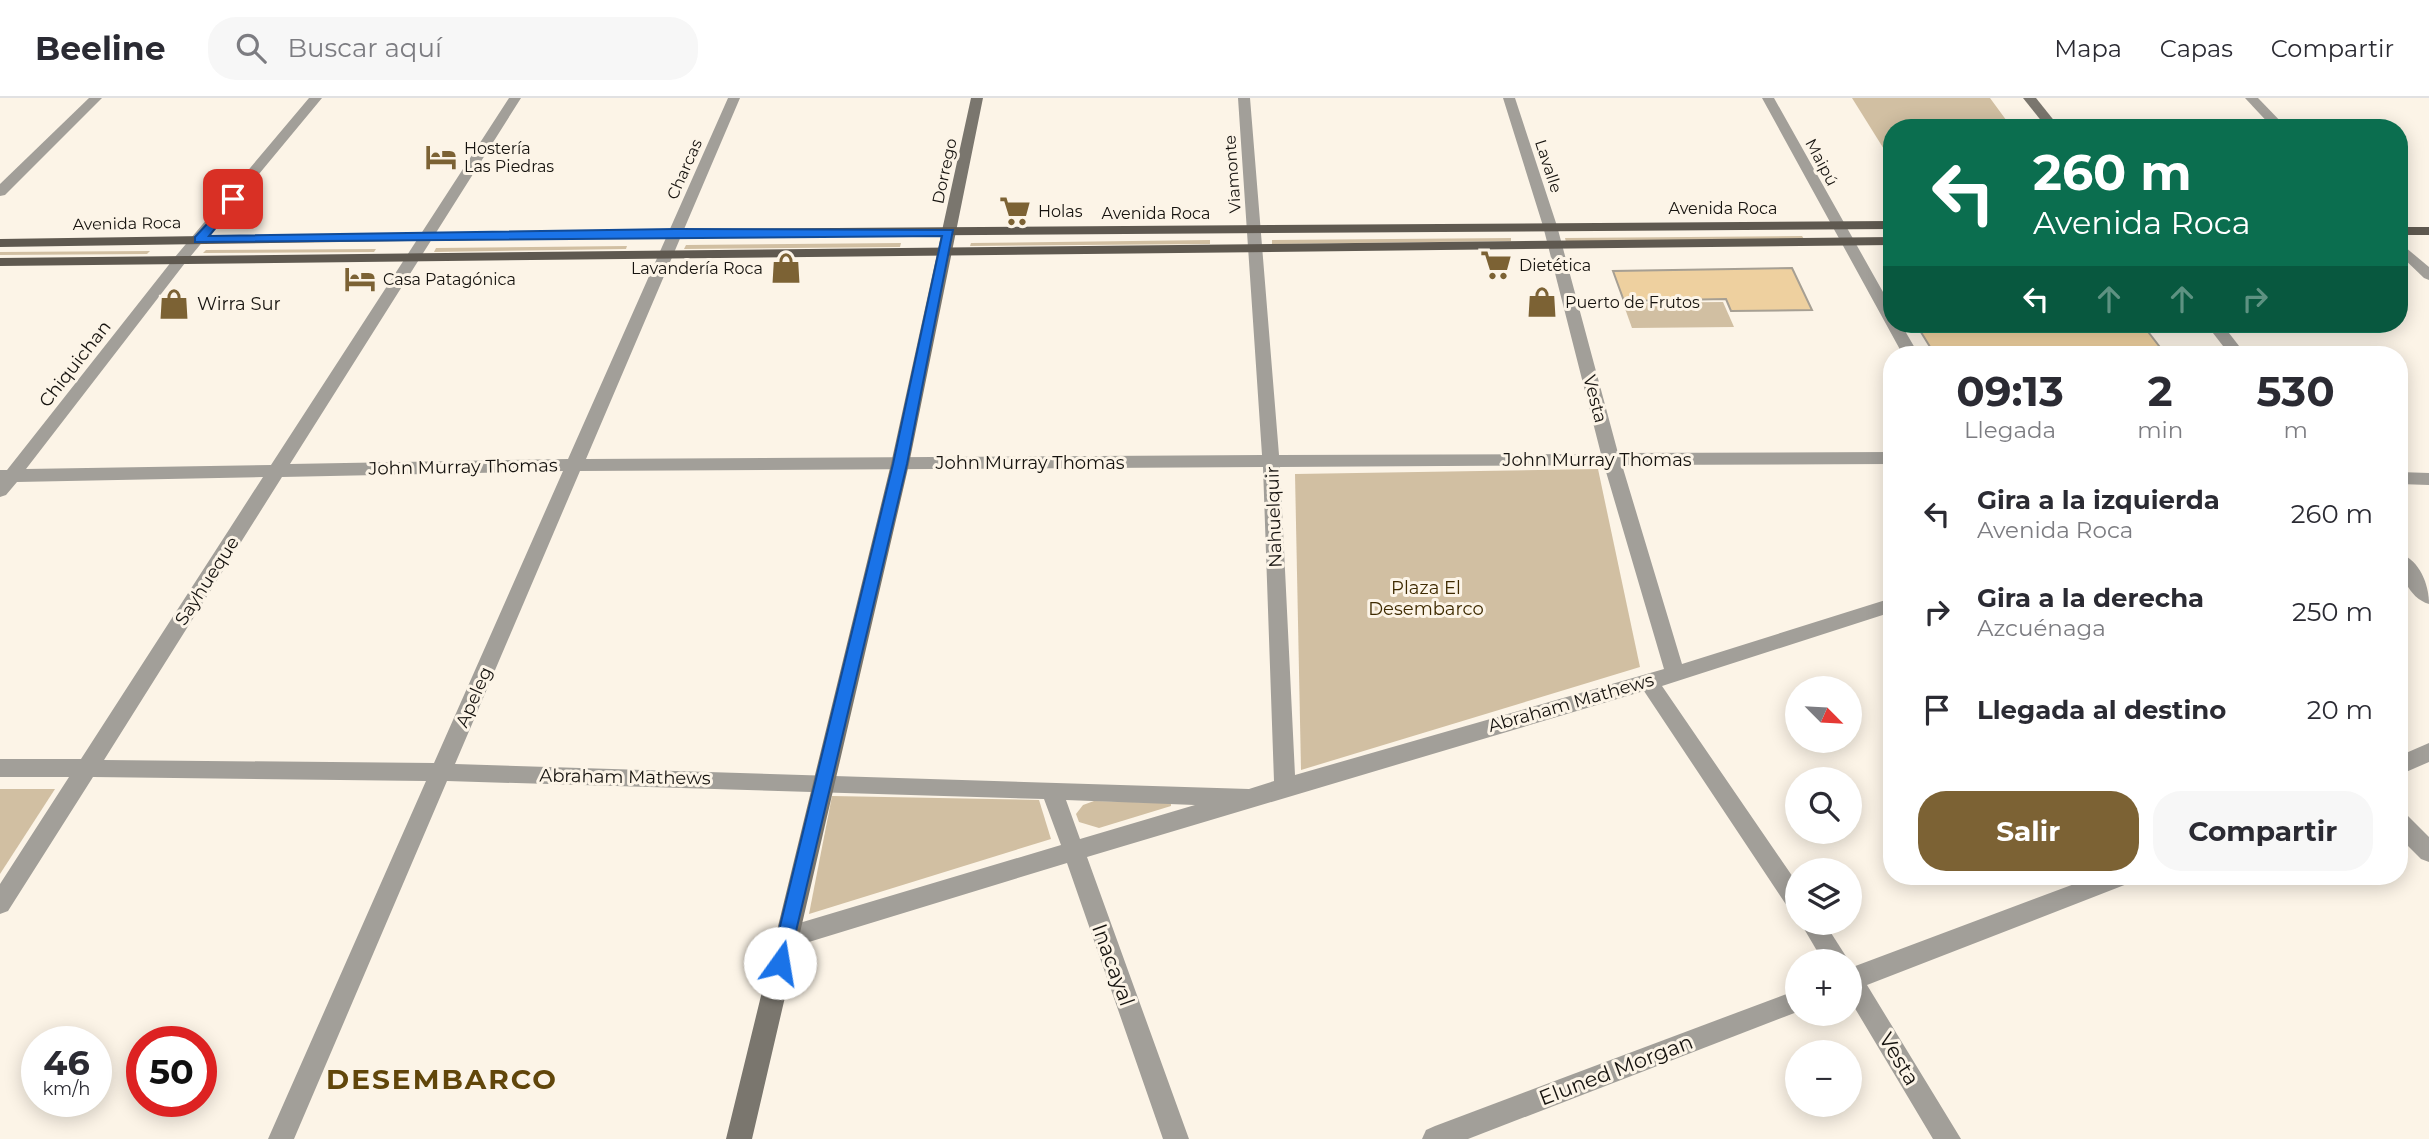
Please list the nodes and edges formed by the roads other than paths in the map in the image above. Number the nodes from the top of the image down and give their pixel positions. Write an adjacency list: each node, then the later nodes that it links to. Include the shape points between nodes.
1 (96, 98): 13 (street)
2 (316, 98): 22 (street, Chiquichan)
3 (515, 98): 20 (street, Sayhueque)
4 (734, 98): 19 (street, Charcas)
5 (977, 98): 24 (main road, Dorrego)
6 (1244, 98): 21 (street, Viamonte)
7 (1509, 98): 15 (street, Lavalle)
8 (1768, 98): 16 (street, Maipú)
9 (2029, 98): 11 (main road)
10 (2251, 98): 12 (street)
11 (2046, 119)
12 (2272, 119)
13 (0, 192)
14 (1883, 225): 16 (main road, Avenida Roca)
15 (1550, 226): 16 (main road, Avenida Roca); 21 (main road, Avenida Roca); 27 (street, Lavalle)
16 (1836, 226): 25 (street, Maipú)
17 (2408, 231): 18 (main road)
18 (2429, 231)
19 (675, 233): 20 (main road, Avenida Roca); 24 (main road, Avenida Roca); 28 (street, Charcas)
20 (426, 236): 22 (main road, Avenida Roca); 30 (street, Sayhueque)
21 (1254, 239): 24 (main road, Avenida Roca); 27 (main road, Avenida Roca); 37 (street, Nahuelquir)
22 (199, 240): 26 (main road, Avenida Roca); 31 (street, Chiquichan)
23 (1883, 241): 25 (main road, Avenida Roca)
24 (947, 242): 28 (main road, Avenida Roca); 38 (main road, Dorrego)
25 (1846, 242): 27 (main road, Avenida Roca); 34 (street)
26 (0, 243)
27 (1554, 245): 36 (street, Vesta)
28 (666, 255): 30 (main road, Avenida Roca); 39 (street, Apeleg)
29 (2408, 255): 33 (street)
30 (413, 257): 31 (main road, Avenida Roca); 40 (street, Sayhueque)
31 (180, 260): 32 (main road, Avenida Roca); 41 (street, Chiquichan)
32 (0, 262)
33 (2429, 275)
34 (1883, 307)
35 (1883, 458): 36 (street, John Murray Thomas)
36 (1611, 459): 37 (street, John Murray Thomas); 48 (street, Vesta)
37 (1271, 461): 38 (street, John Murray Thomas); 56 (street, Nahuelquir)
38 (900, 464): 39 (street, John Murray Thomas); 55 (main road, Dorrego)
39 (575, 465): 40 (street, John Murray Thomas); 54 (street, Apeleg)
40 (279, 469): 41 (street, John Murray Thomas); 53 (street, Sayhueque)
41 (6, 476): 44 (street, Chiquichan)
42 (2408, 478): 43 (street)
43 (2429, 479)
44 (0, 491)
45 (2408, 571): 46 (street)
46 (2429, 597)
47 (1883, 608): 48 (street, Abraham Mathews)
48 (1675, 674): 49 (street, Abraham Mathews)
49 (1647, 680): 56 (street, Abraham Mathews); 62 (street)
50 (2429, 752): 51 (street)
51 (2408, 762)
52 (0, 768): 53 (street, Abraham Mathews)
53 (86, 768): 54 (street, Abraham Mathews); 64 (street, Sayhueque)
54 (442, 772): 55 (street, Abraham Mathews); 69 (street, Apeleg)
55 (822, 782): 57 (street, Abraham Mathews); 65 (main road, Dorrego)
56 (1285, 787): 58 (street, Abraham Mathews)
57 (1052, 790): 58 (street, Abraham Mathews); 60 (street, Inacayal)
58 (1249, 798): 60 (street, Abraham Mathews)
59 (2408, 831): 61 (street)
60 (1072, 852): 65 (street, Abraham Mathews); 71 (street, Inacayal)
61 (2429, 852)
62 (1785, 884)
63 (2098, 885): 66 (street)
64 (0, 904)
65 (786, 938): 70 (main road, Dorrego)
66 (1862, 975)
67 (1862, 999): 73 (street, Vesta)
68 (1785, 1006): 72 (street, Eluned Morgan)
69 (281, 1139)
70 (739, 1139)
71 (1176, 1139)
72 (1435, 1139)
73 (1948, 1139)

